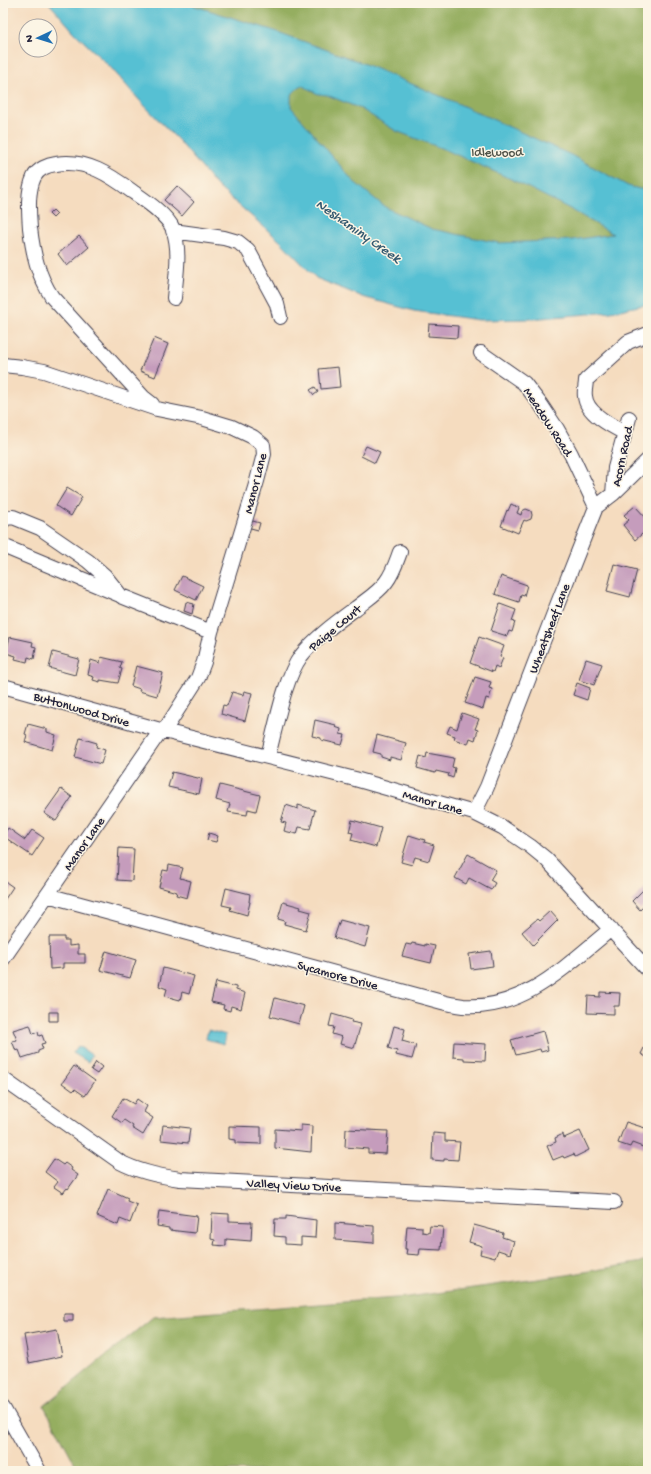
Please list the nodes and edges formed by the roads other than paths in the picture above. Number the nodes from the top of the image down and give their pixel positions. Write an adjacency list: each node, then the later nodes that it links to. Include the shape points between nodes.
1 (173, 231): 2 (street, via 177,258); 3 (street, via 224,238 238,242 248,250 277,304); 7 (street, via 164,217 142,198 110,176 89,166 64,162 50,164 34,176 29,197 30,223 33,248 45,287 143,397)
2 (174, 298)
3 (280, 317)
4 (648, 334): 9 (street, via 628,342 586,380 584,397 592,411)
5 (481, 354): 12 (street, Meadow Road, via 524,383 541,405 571,454)
6 (3, 365): 7 (street, Manor Lane, via 44,371)
7 (157, 409): 17 (street, Manor Lane, via 232,427 254,437 263,446 264,454 257,481)
8 (629, 418): 9 (street, Acorn Road)
9 (625, 433): 11 (street, Acorn Road, via 615,468)
10 (648, 460): 11 (street, Wheatsheaf Lane)
11 (612, 494): 12 (street, Wheatsheaf Lane)
12 (596, 507): 21 (street, Wheatsheaf Lane, via 487,787)
13 (3, 521): 16 (street, via 13,517 55,537 100,571)
14 (3, 545): 16 (street)
15 (400, 552): 20 (street, Paige Court, via 385,584 315,641 298,660 287,686)
16 (121, 596): 17 (street)
17 (211, 632): 19 (street, Manor Lane, via 198,678)
18 (3, 686): 19 (street, Buttonwood Drive)
19 (162, 730): 20 (street, Manor Lane); 22 (street, Manor Lane)
20 (268, 756): 21 (street, Manor Lane)
21 (474, 813): 23 (street, Manor Lane, via 502,827 536,850 557,869)
22 (47, 895): 23 (street, Sycamore Drive, via 464,1006 501,1002 537,988); 24 (street, Manor Lane)
23 (611, 929): 25 (street, Manor Lane)
24 (3, 958)
25 (648, 970)
26 (3, 1079): 27 (street, Valley View Drive, via 120,1162 162,1176)
27 (614, 1202)
28 (3, 1408): 29 (street)
29 (39, 1471)

